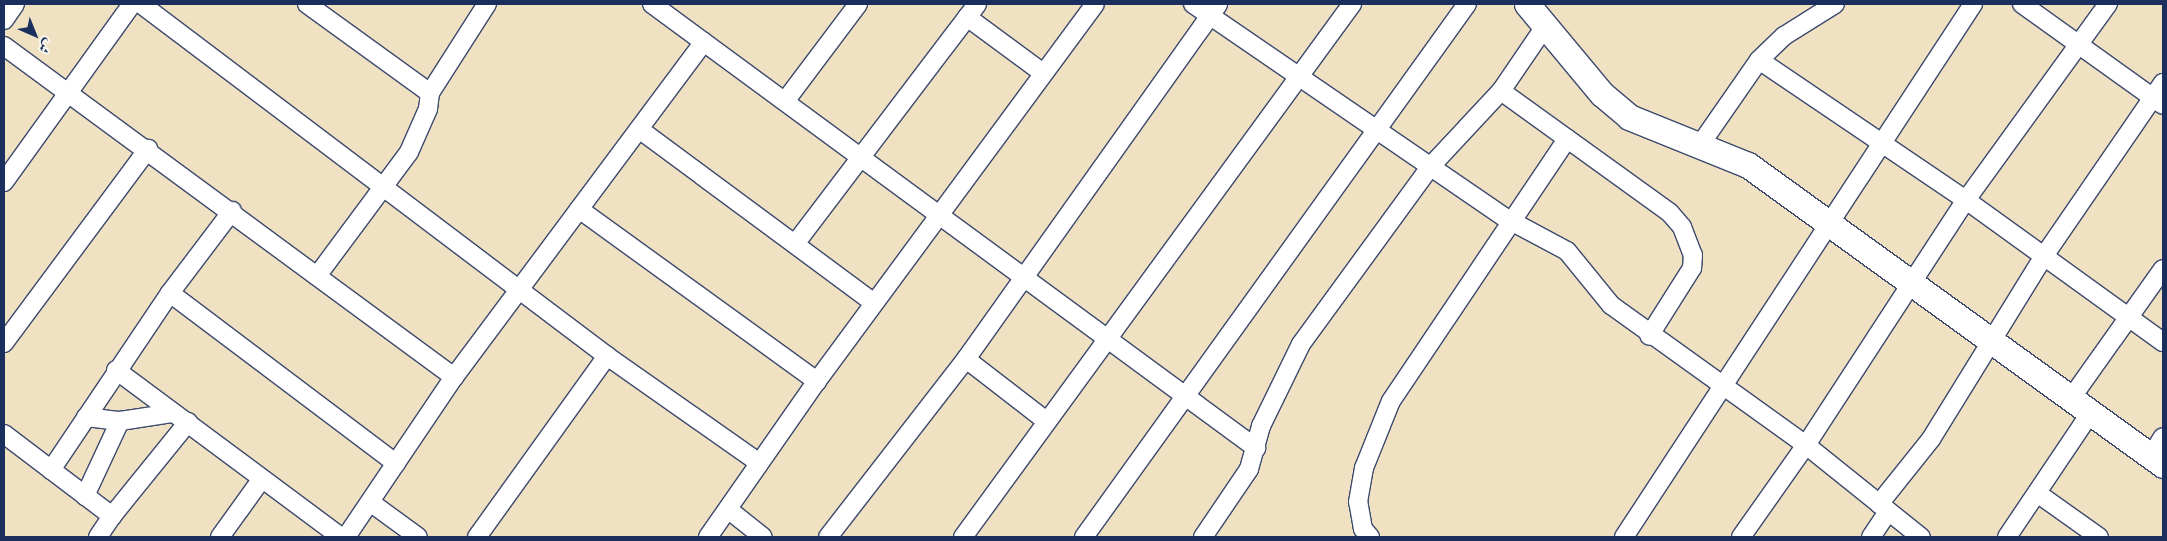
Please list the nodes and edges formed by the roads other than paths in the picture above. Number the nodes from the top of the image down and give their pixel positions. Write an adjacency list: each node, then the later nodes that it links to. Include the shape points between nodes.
1 (15, 4): 19 (street)
2 (132, 4): 28 (street)
3 (142, 4): 42 (street)
4 (307, 4): 30 (street)
5 (652, 4): 21 (street)
6 (1095, 4): 25 (street)
7 (1193, 4): 17 (street)
8 (1352, 4): 26 (street)
9 (1467, 4): 34 (street)
10 (1527, 4): 20 (street)
11 (1835, 4): 24 (street, via 1784,36)
12 (1973, 4): 36 (street)
13 (2022, 4): 22 (street)
14 (2108, 4): 22 (street)
15 (483, 5): 30 (street)
16 (851, 6): 31 (street)
17 (1214, 9): 26 (street); 53 (street)
18 (972, 10): 25 (street); 39 (street)
19 (4, 20)
20 (1546, 25): 29 (street); 37 (street, via 1620,110 1639,122)
21 (704, 42): 31 (street); 33 (street)
22 (2079, 45): 32 (street); 43 (street)
23 (4, 46): 28 (street)
24 (1759, 60): 36 (street); 37 (street)
25 (1044, 73): 46 (street)
26 (1297, 76): 34 (street); 60 (street)
27 (2163, 83): 32 (street)
28 (70, 91): 38 (street); 41 (street)
29 (1500, 91): 35 (street); 40 (street)
30 (430, 93): 42 (street, via 428,109 409,152)
31 (786, 100): 39 (street)
32 (2158, 101): 50 (street)
33 (639, 129): 44 (street); 49 (street)
34 (1379, 130): 40 (street); 70 (street)
35 (1567, 139): 47 (street); 59 (street, via 1670,213 1691,245 1692,268)
36 (1883, 144): 43 (street); 48 (street)
37 (1700, 145): 48 (street, via 1748,165)
38 (148, 149): 45 (street); 63 (street)
39 (863, 156): 46 (street); 49 (street)
40 (1431, 166): 47 (street); 78 (street, via 1301,344 1261,426)
41 (4, 182)
42 (383, 187): 52 (street); 55 (street)
43 (1966, 200): 50 (street); 54 (street)
44 (579, 209): 55 (street); 68 (street)
45 (232, 211): 52 (street); 56 (street)
46 (941, 212): 53 (street); 57 (street)
47 (1509, 220): 59 (street, via 1568,251 1611,305); 102 (street, via 1391,401 1364,468 1358,502 1363,529)
48 (1830, 223): 54 (street); 69 (street)
49 (795, 244): 57 (street)
50 (2044, 256): 58 (street); 61 (street)
51 (2163, 268): 58 (street)
52 (317, 276): 67 (street)
53 (1025, 277): 60 (street); 65 (street)
54 (1911, 283): 61 (street); 77 (street)
55 (519, 289): 64 (street); 67 (street)
56 (170, 293): 66 (street); 80 (street)
57 (874, 302): 68 (street)
58 (2129, 318): 62 (street); 71 (street)
59 (1649, 336): 69 (street)
60 (1105, 338): 70 (street); 74 (street)
61 (1991, 339): 71 (street); 87 (street, via 1978,368)
62 (2163, 342)
63 (4, 343)
64 (607, 356): 81 (street); 90 (street)
65 (966, 359): 74 (street); 98 (street)
66 (116, 370): 72 (street); 73 (street)
67 (454, 377): 80 (street)
68 (817, 380): 81 (street)
69 (1724, 384): 77 (street); 103 (street)
70 (1184, 398): 78 (street); 100 (street)
71 (2082, 405): 79 (street); 84 (street)
72 (86, 417): 75 (street); 82 (street)
73 (181, 418): 75 (street); 83 (street); 89 (street)
74 (1045, 420): 99 (street)
75 (120, 421): 85 (street)
76 (4, 434): 82 (street)
77 (1806, 446): 87 (street); 104 (street)
78 (1256, 448): 101 (street, via 1235,494)
79 (2159, 453)
80 (396, 462): 86 (street)
81 (759, 463): 88 (street)
82 (51, 470): 85 (street)
83 (261, 480): 92 (street); 93 (street)
84 (2037, 493): 107 (street); 108 (street)
85 (85, 496): 89 (street)
86 (370, 502): 94 (street); 95 (street)
87 (1883, 508): 105 (street); 106 (street)
88 (729, 510): 96 (street); 97 (street)
89 (112, 516): 91 (street)
90 (483, 535)
91 (98, 537)
92 (220, 537)
93 (341, 537)
94 (346, 537)
95 (418, 537)
96 (708, 537)
97 (763, 537)
98 (828, 537)
99 (962, 537)
100 (1084, 537)
101 (1203, 537)
102 (1370, 537)
103 (1624, 537)
104 (1740, 537)
105 (1871, 537)
106 (1921, 537)
107 (2007, 537)
108 (2099, 537)

